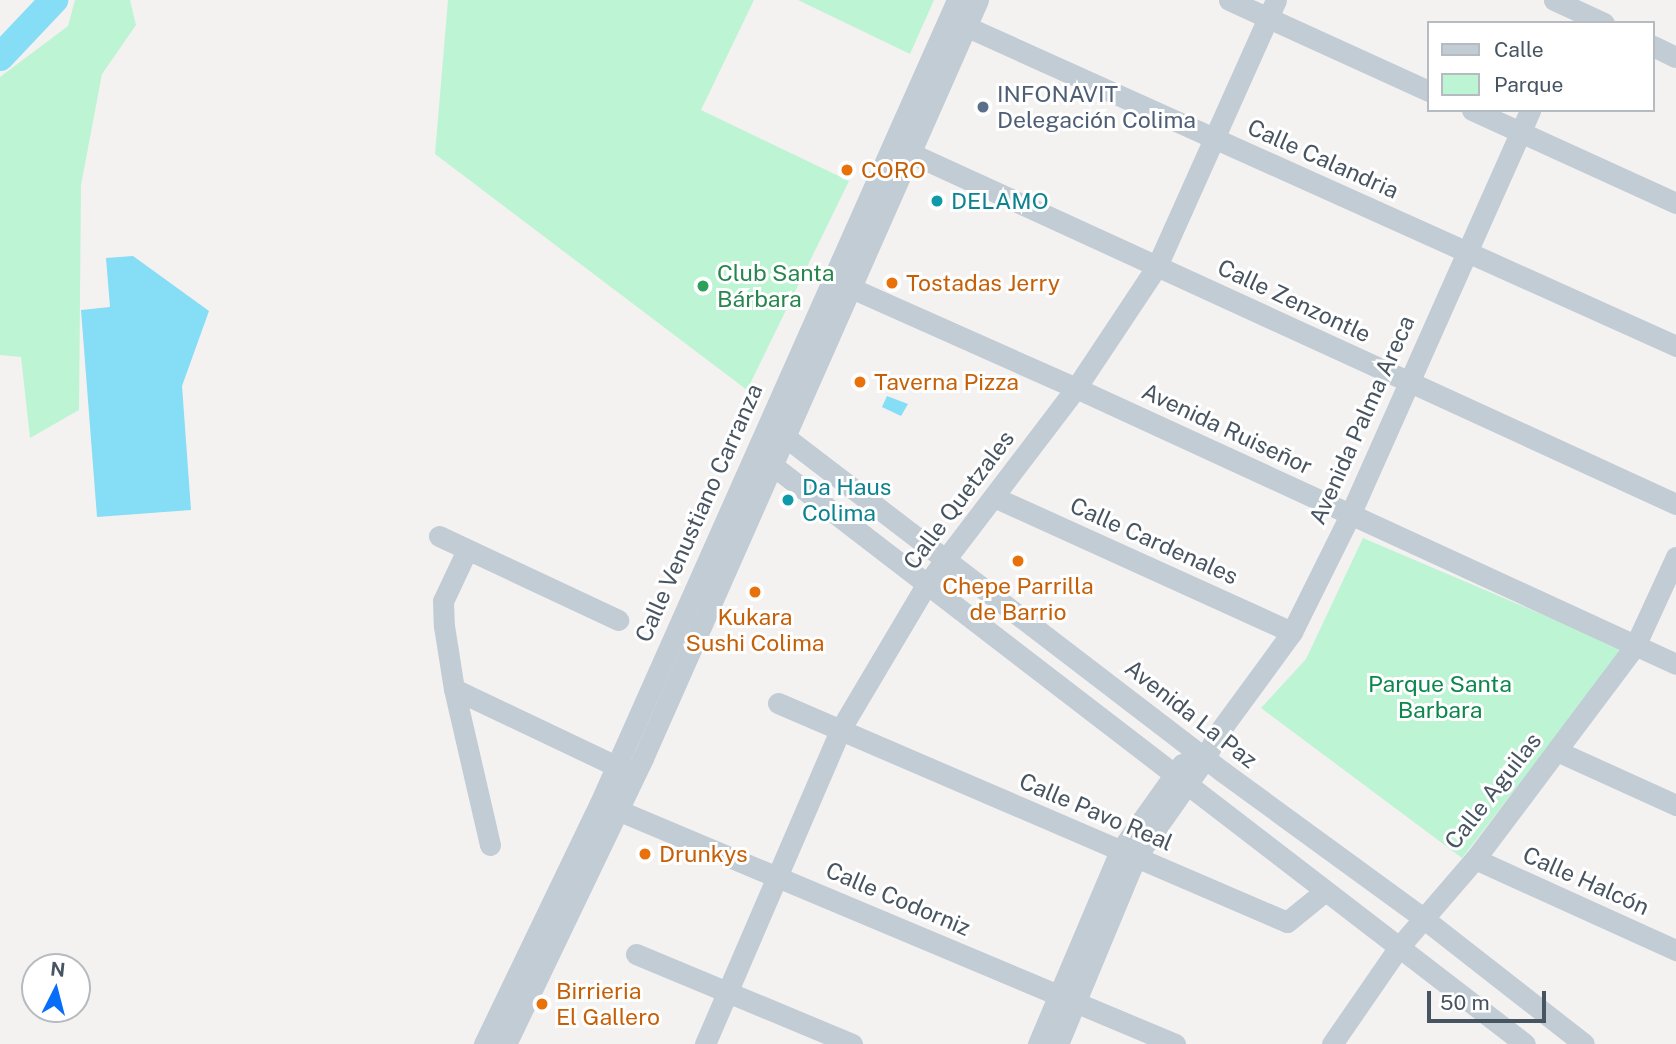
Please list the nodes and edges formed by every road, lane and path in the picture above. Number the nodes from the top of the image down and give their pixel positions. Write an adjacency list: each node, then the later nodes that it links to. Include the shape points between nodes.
1 (978, 0): 6 (street, Calle Venustiano Carranza)
2 (1229, 0): 4 (street)
3 (1554, 0): 5 (street)
4 (1272, 9): 10 (street); 14 (street, Calle Quetzales)
5 (1576, 11): 7 (street)
6 (957, 15): 14 (street, Calle Calandria); 15 (street, Calle Venustiano Carranza)
7 (1599, 21)
8 (1655, 47): 9 (street)
9 (1676, 57)
10 (1428, 90)
11 (1476, 112): 13 (street)
12 (1529, 112): 13 (street, Avenida Palma Areca)
13 (1520, 132): 16 (street); 17 (street, Avenida Palma Areca)
14 (1214, 139): 17 (street, Calle Calandria); 18 (street, Calle Quetzales)
15 (900, 148): 18 (street, Calle Zenzontle); 19 (street, Calle Venustiano Carranza)
16 (1676, 203)
17 (1467, 252): 20 (street, Calle Calandria); 21 (street, Avenida Palma Areca)
18 (1157, 266): 21 (street, Calle Zenzontle); 22 (street, Calle Quetzales)
19 (841, 284): 22 (street, Avenida Ruiseñor); 23 (street, Calle Venustiano Carranza)
20 (1676, 346)
21 (1407, 381): 26 (street, Calle Zenzontle); 27 (street, Avenida Palma Areca)
22 (1076, 388): 25 (street, Calle Quetzales); 27 (street, Avenida Ruiseñor)
23 (777, 430): 24 (street, Calle Venustiano Carranza); 31 (street, Avenida La Paz)
24 (764, 459): 32 (street); 42 (street, Calle Venustiano Carranza); 43 (street, Calle Venustiano Carranza)
25 (994, 497): 31 (street, Calle Quetzales); 34 (street, Calle Cardenales)
26 (1676, 504)
27 (1350, 515): 34 (street, Avenida Palma Areca); 35 (street, Avenida Ruiseñor)
28 (439, 536): 29 (street)
29 (467, 550): 33 (street); 37 (street, via 443,601)
30 (1676, 557): 35 (street, Calle Aguilas)
31 (946, 559): 32 (street, Calle Quetzales); 41 (street, Avenida La Paz)
32 (926, 585): 39 (street, Calle Quetzales); 44 (street)
33 (618, 620)
34 (1292, 632): 41 (street, Avenida Palma Areca)
35 (1635, 646): 36 (street, Avenida Ruiseñor); 40 (street, Calle Aguilas)
36 (1676, 664)
37 (454, 689): 42 (street); 47 (street)
38 (778, 704): 39 (street, Calle Pavo Real)
39 (839, 730): 48 (street, Calle Pavo Real); 50 (street, Calle Quetzales)
40 (1557, 751): 45 (street); 49 (street, Calle Aguilas)
41 (1200, 754): 44 (street, Avenida Palma Areca); 52 (street, Avenida La Paz)
42 (618, 757): 43 (street); 46 (street, Calle Venustiano Carranza)
43 (643, 758): 46 (street, Calle Venustiano Carranza)
44 (1180, 779): 48 (street, Avenida Palma Areca); 51 (street)
45 (1676, 805)
46 (609, 807): 50 (street, Calle Codorniz); 58 (street, Calle Venustiano Carranza)
47 (491, 845)
48 (1128, 854): 51 (street, Calle Pavo Real, via 1287,922); 57 (street, Avenida Palma Areca)
49 (1475, 859): 52 (street, Calle Aguilas); 54 (street, Calle Halcón)
50 (777, 877): 56 (street, Calle Quetzales); 57 (street, Calle Codorniz)
51 (1325, 891): 53 (street)
52 (1423, 918): 53 (street, Calle Aguilas); 67 (street, Avenida La Paz)
53 (1399, 947): 65 (street, Calle Aguilas); 66 (street)
54 (1676, 950)
55 (636, 954): 56 (street)
56 (727, 992): 60 (street, Calle Quetzales); 61 (street)
57 (1067, 999): 62 (street, Avenida Palma Areca); 63 (street, Avenida Palma Areca); 64 (street, Calle Codorniz)
58 (504, 1033): 59 (street, Calle Venustiano Carranza)
59 (484, 1044)
60 (705, 1044)
61 (852, 1044)
62 (1038, 1044)
63 (1058, 1044)
64 (1175, 1044)
65 (1332, 1044)
66 (1525, 1044)
67 (1584, 1044)

